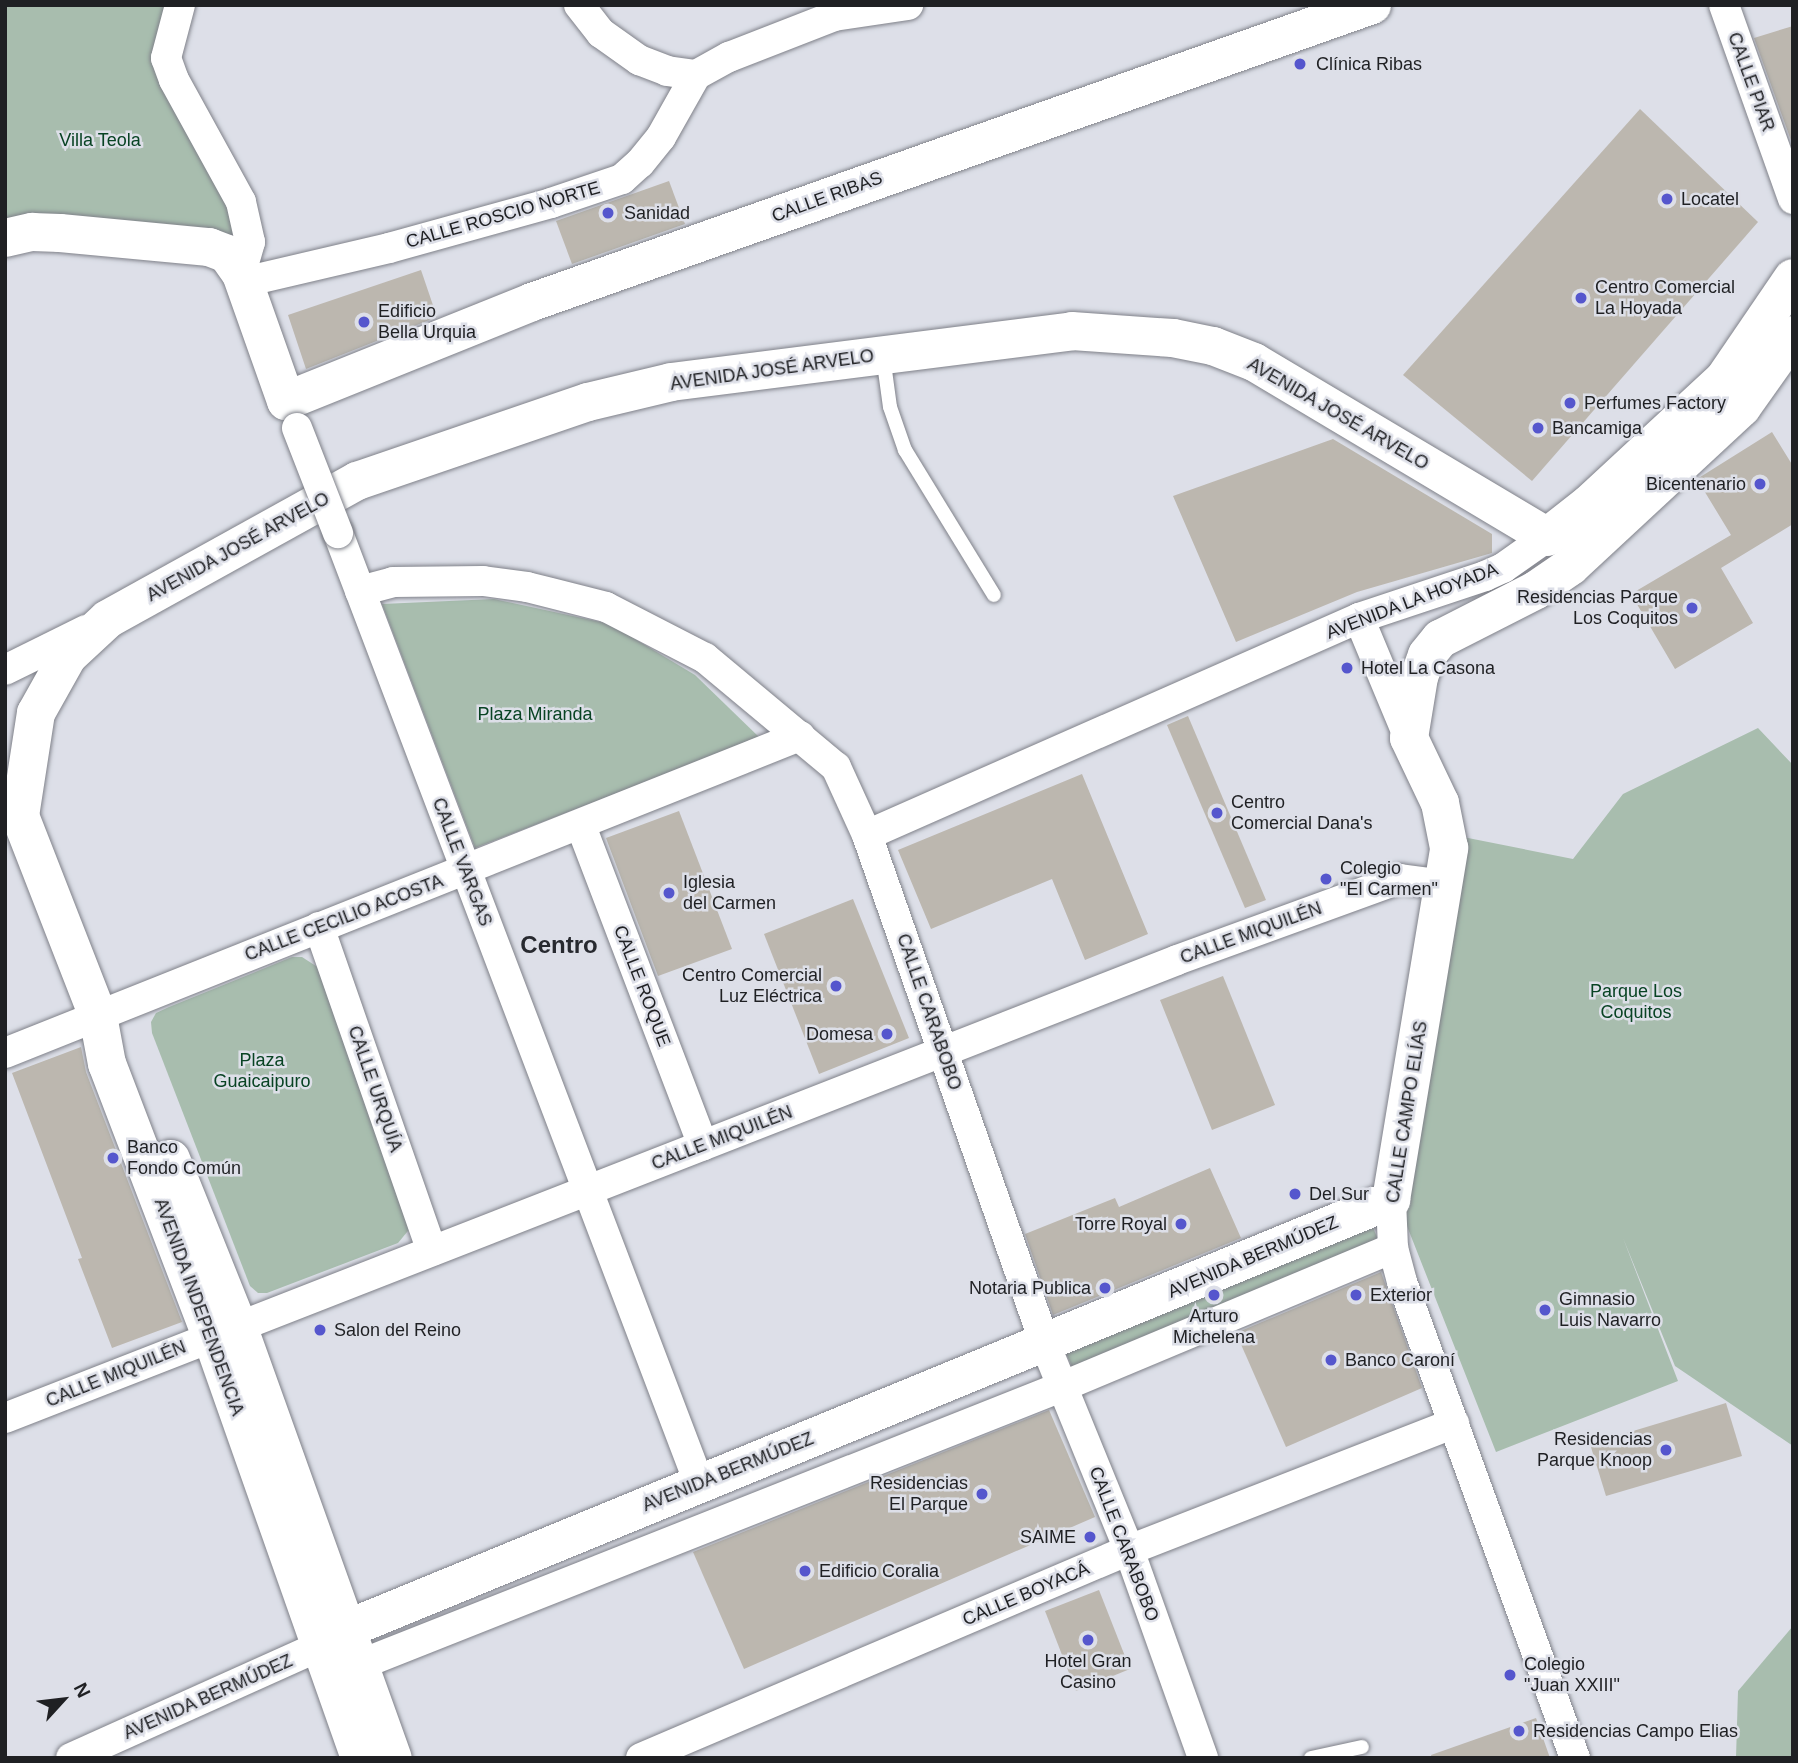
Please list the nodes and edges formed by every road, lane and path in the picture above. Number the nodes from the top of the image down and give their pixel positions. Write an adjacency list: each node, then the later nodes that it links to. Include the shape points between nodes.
1 (180, 5): 9 (street, via 166,58 241,202 250,242)
2 (908, 5): 6 (street, via 834,16 729,57)
3 (1372, 5): 13 (street, CALLE RIBAS, via 532,302)
4 (1724, 5): 7 (street, CALLE PIAR)
5 (581, 7): 6 (street, via 601,33 639,60 667,71)
6 (696, 75): 9 (street, CALLE ROSCIO NORTE, via 661,137 622,179 371,253)
7 (1793, 199)
8 (5, 238): 9 (street, via 32,232 60,233 209,247 226,254)
9 (243, 278): 13 (street)
10 (1793, 278): 14 (street, AVENIDA LA HOYADA, via 1724,379)
11 (1793, 335): 21 (street, AVENIDA LA HOYADA, via 1742,407 1570,566 1536,590 1440,639 1419,677)
12 (883, 355): 14 (street, AVENIDA JOSÉ ARVELO, via 1072,331 1173,338 1213,346 1254,362); 16 (lane, via 890,407 905,450); 18 (street, AVENIDA JOSÉ ARVELO, via 671,382 588,402 357,481)
13 (292, 414): 15 (street, CALLE VARGAS, bridge)
14 (1547, 537): 17 (street, AVENIDA LA HOYADA, via 1485,576)
15 (360, 591): 20 (street, CALLE CARABOBO, via 393,582 482,580 606,607 705,657); 25 (street, CALLE VARGAS)
16 (994, 595)
17 (1359, 618): 21 (street); 24 (street, AVENIDA LA HOYADA)
18 (108, 619): 19 (street, AVENIDA JOSÉ ARVELO); 22 (street, via 68,656 36,713 23,782)
19 (5, 670)
20 (800, 736): 23 (street, CALLE CECILIO ACOSTA); 24 (street, CALLE CARABOBO, via 836,767)
21 (1409, 738): 26 (street, CALLE CAMPO ELÍAS, via 1440,803 1449,848)
22 (13, 806): 28 (street, AVENIDA INDEPENDENCIA)
23 (581, 826): 25 (street, CALLE CECILIO ACOSTA); 31 (street, CALLE ROQUE)
24 (867, 835): 29 (street, CALLE CARABOBO)
25 (465, 870): 27 (street, CALLE CECILIO ACOSTA); 32 (street, CALLE VARGAS)
26 (1444, 885): 29 (street, CALLE MIQUILÉN, via 1399,879); 33 (street, CALLE CAMPO ELÍAS)
27 (319, 927): 28 (street, CALLE CECILIO ACOSTA); 35 (street, CALLE URQUÍA)
28 (98, 1016): 30 (street, CALLE CECILIO ACOSTA); 36 (street, AVENIDA INDEPENDENCIA, via 129,1055)
29 (943, 1052): 31 (street, CALLE MIQUILÉN); 37 (street, CALLE CARABOBO)
30 (5, 1053)
31 (703, 1145): 32 (street, CALLE MIQUILÉN)
32 (589, 1190): 35 (street, CALLE MIQUILÉN); 41 (street, CALLE VARGAS)
33 (1391, 1199): 34 (street, CALLE CAMPO ELÍAS); 37 (street, AVENIDA BERMÚDEZ)
34 (1393, 1248): 38 (street); 40 (street, CALLE CAMPO ELÍAS)
35 (432, 1251): 36 (street, CALLE MIQUILÉN)
36 (224, 1331): 39 (street, CALLE MIQUILÉN); 43 (street, AVENIDA INDEPENDENCIA)
37 (1045, 1344): 38 (street, CALLE CARABOBO); 41 (street, AVENIDA BERMÚDEZ)
38 (1061, 1387): 42 (street, CALLE CARABOBO); 44 (street)
39 (5, 1418)
40 (1454, 1423): 42 (street, CALLE BOYACÁ); 52 (street, CALLE CAMPO ELÍAS)
41 (699, 1483): 43 (street, AVENIDA BERMÚDEZ)
42 (1129, 1550): 49 (street, CALLE BOYACÁ); 50 (street, CALLE CARABOBO)
43 (333, 1638): 44 (street, AVENIDA INDEPENDENCIA); 46 (street, AVENIDA BERMÚDEZ); 47 (street, AVENIDA INDEPENDENCIA)
44 (359, 1665): 48 (street, AVENIDA INDEPENDENCIA)
45 (1362, 1747): 51 (lane)
46 (71, 1758)
47 (360, 1758)
48 (393, 1758)
49 (642, 1758)
50 (1203, 1758)
51 (1311, 1758)
52 (1575, 1758)

